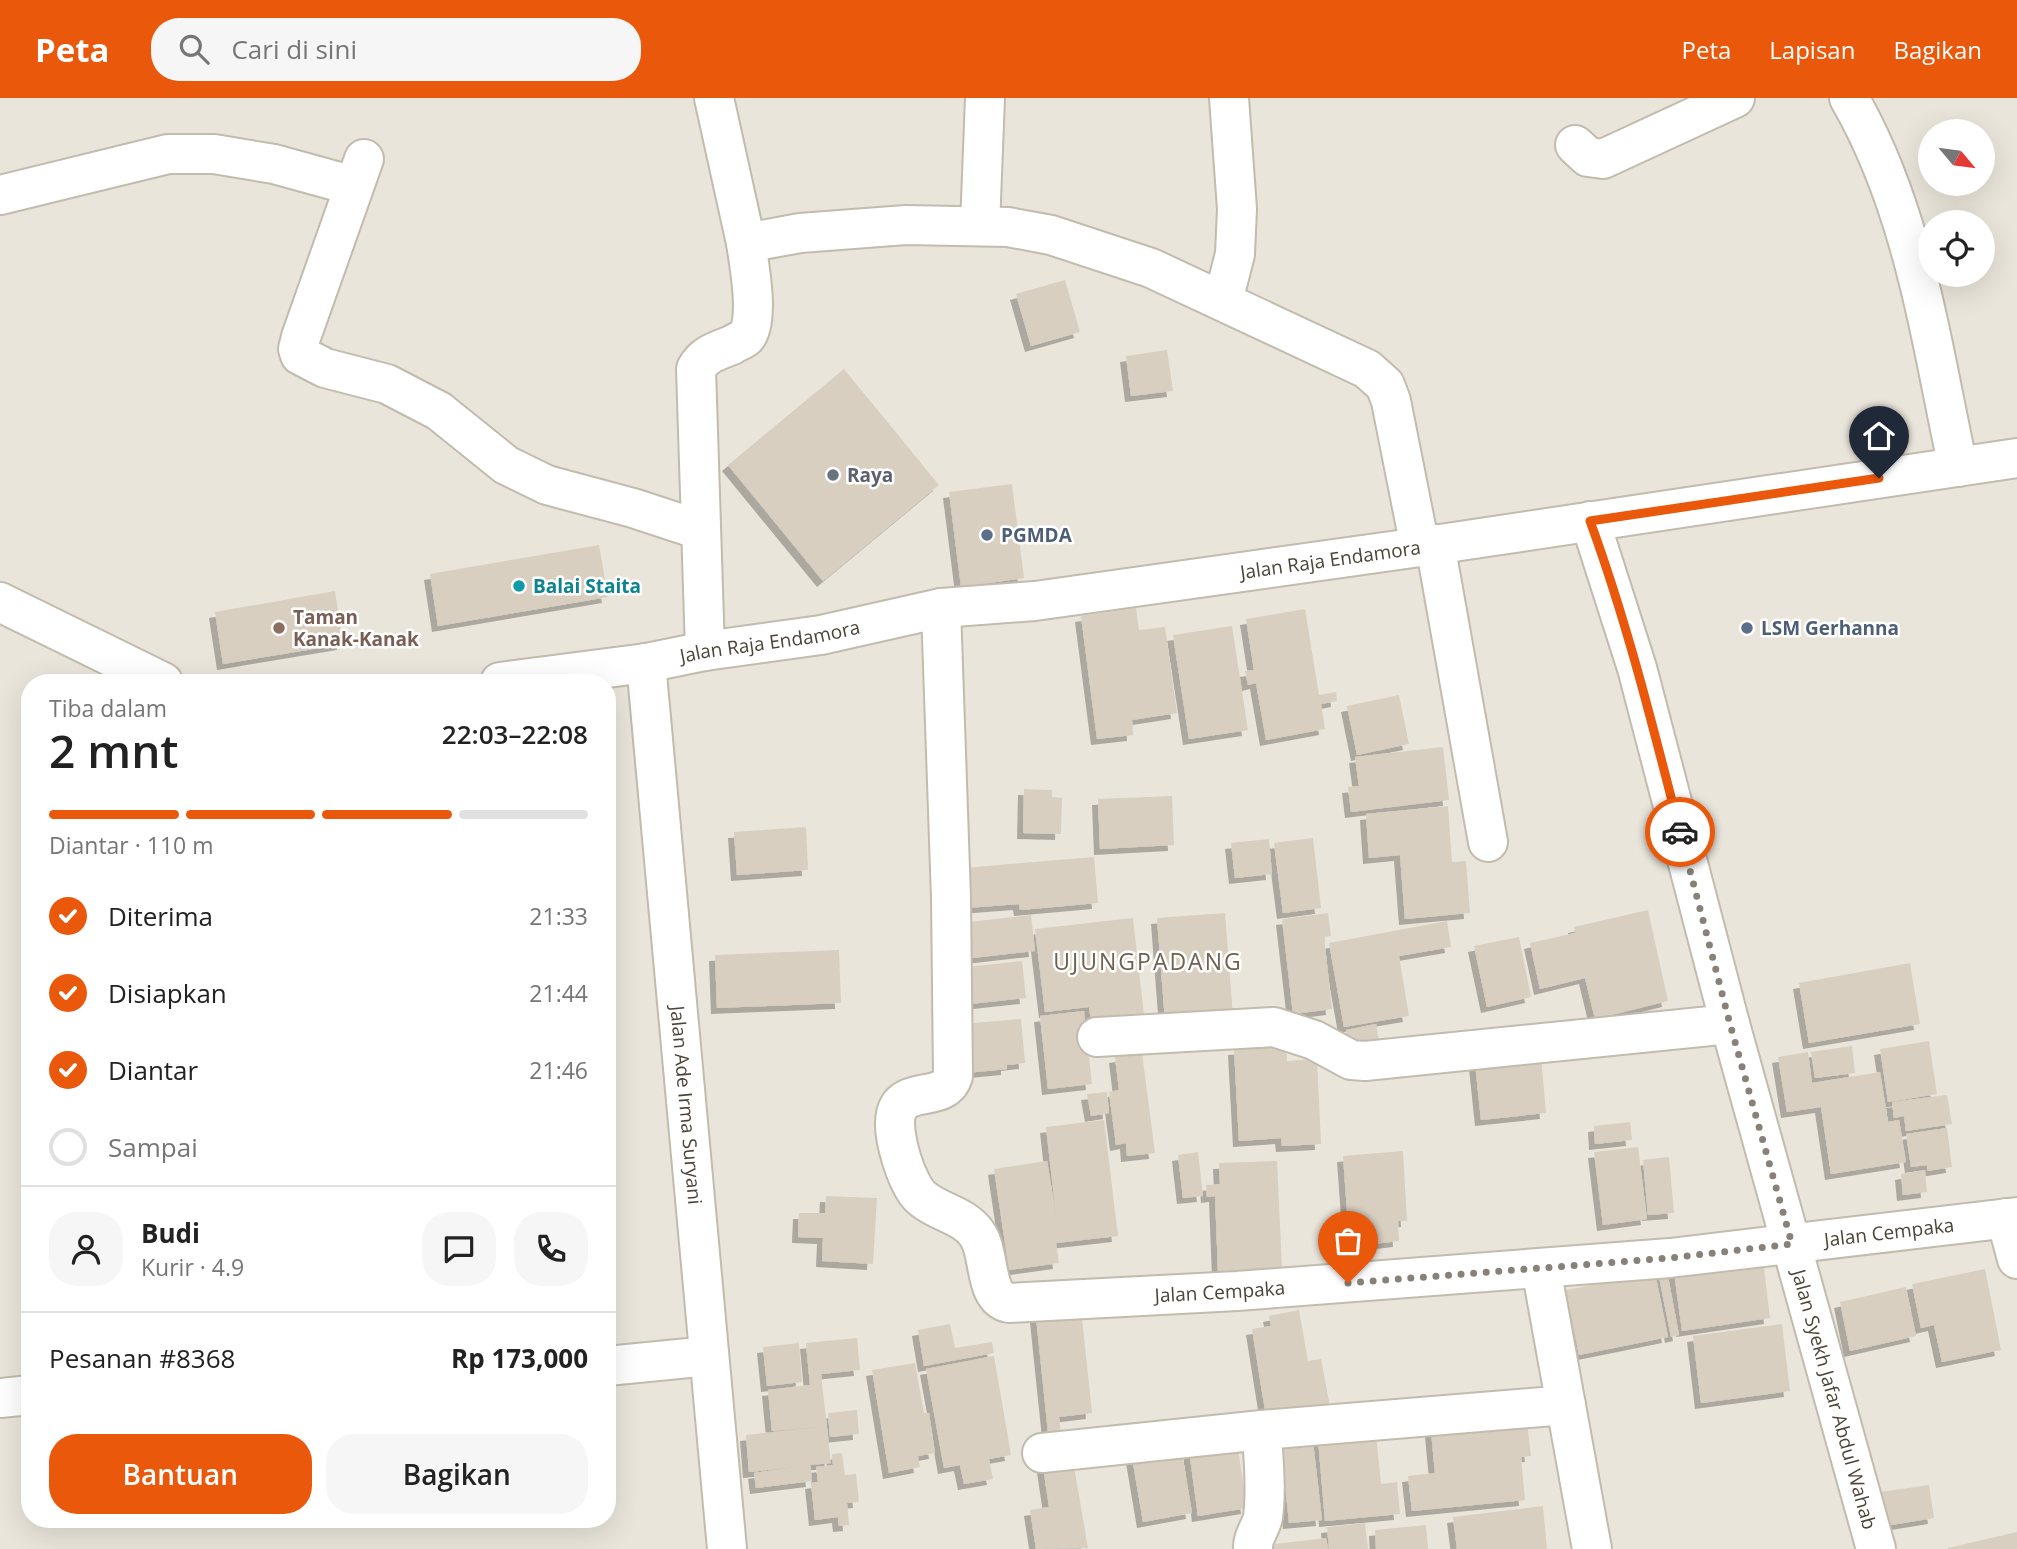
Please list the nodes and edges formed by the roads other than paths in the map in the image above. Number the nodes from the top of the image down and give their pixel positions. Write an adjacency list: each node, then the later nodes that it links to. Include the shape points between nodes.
1 (714, 98): 9 (street)
2 (985, 98): 8 (street)
3 (1229, 98): 10 (street, via 1236,254)
4 (1735, 98): 6 (street, via 1603,159 1588,158)
5 (1849, 98): 12 (street, via 1889,181 1916,268)
6 (1575, 145)
7 (0, 195): 14 (street, via 168,153 214,154 359,172 300,337 300,355 325,368 387,384 439,411 506,465 547,485)
8 (980, 226): 9 (street, via 906,225 800,233); 10 (street, via 1051,235 1151,268)
9 (747, 243): 14 (street, via 751,327 744,339 709,354 696,369)
10 (1223, 301): 15 (street, via 1379,377 1391,401)
11 (2017, 458): 12 (street, Jalan Raja Endamora)
12 (1958, 467): 13 (street, Jalan Raja Endamora)
13 (1590, 521): 15 (street, Jalan Raja Endamora); 23 (street, Jalan Syekh Jafar Abdul Wahab, via 1637,668)
14 (699, 530): 18 (street)
15 (1427, 546): 17 (street, Jalan Raja Endamora, via 1035,601); 22 (street)
16 (0, 602): 20 (street)
17 (941, 608): 18 (street, Jalan Raja Endamora, via 821,635); 28 (street, Jalan Cempaka, via 953,1076 944,1089 905,1099 895,1115 895,1126 915,1189 980,1237 998,1298 1009,1303 1237,1291)
18 (705, 651): 19 (street, Jalan Raja Endamora)
19 (646, 663): 21 (street, Jalan Raja Endamora); 29 (street, Jalan Ade Irma Suryani)
20 (147, 674)
21 (561, 674)
22 (1488, 842)
23 (1730, 1024): 24 (street, via 1365,1061 1351,1060 1314,1040 1274,1027); 26 (street, Jalan Syekh Jafar Abdul Wahab)
24 (1097, 1037)
25 (2012, 1217): 26 (street, Jalan Cempaka); 27 (street)
26 (1792, 1244): 28 (street, Jalan Cempaka); 39 (street, Jalan Syekh Jafar Abdul Wahab)
27 (2017, 1259)
28 (1541, 1268): 33 (street)
29 (709, 1356): 30 (street); 36 (street, Jalan Ade Irma Suryani)
30 (616, 1365)
31 (21, 1396): 32 (street)
32 (0, 1398)
33 (1566, 1405): 34 (street); 38 (street)
34 (1262, 1430): 35 (street); 37 (street, via 1263,1519)
35 (1042, 1453)
36 (727, 1549)
37 (1253, 1549)
38 (1592, 1549)
39 (1876, 1549)

